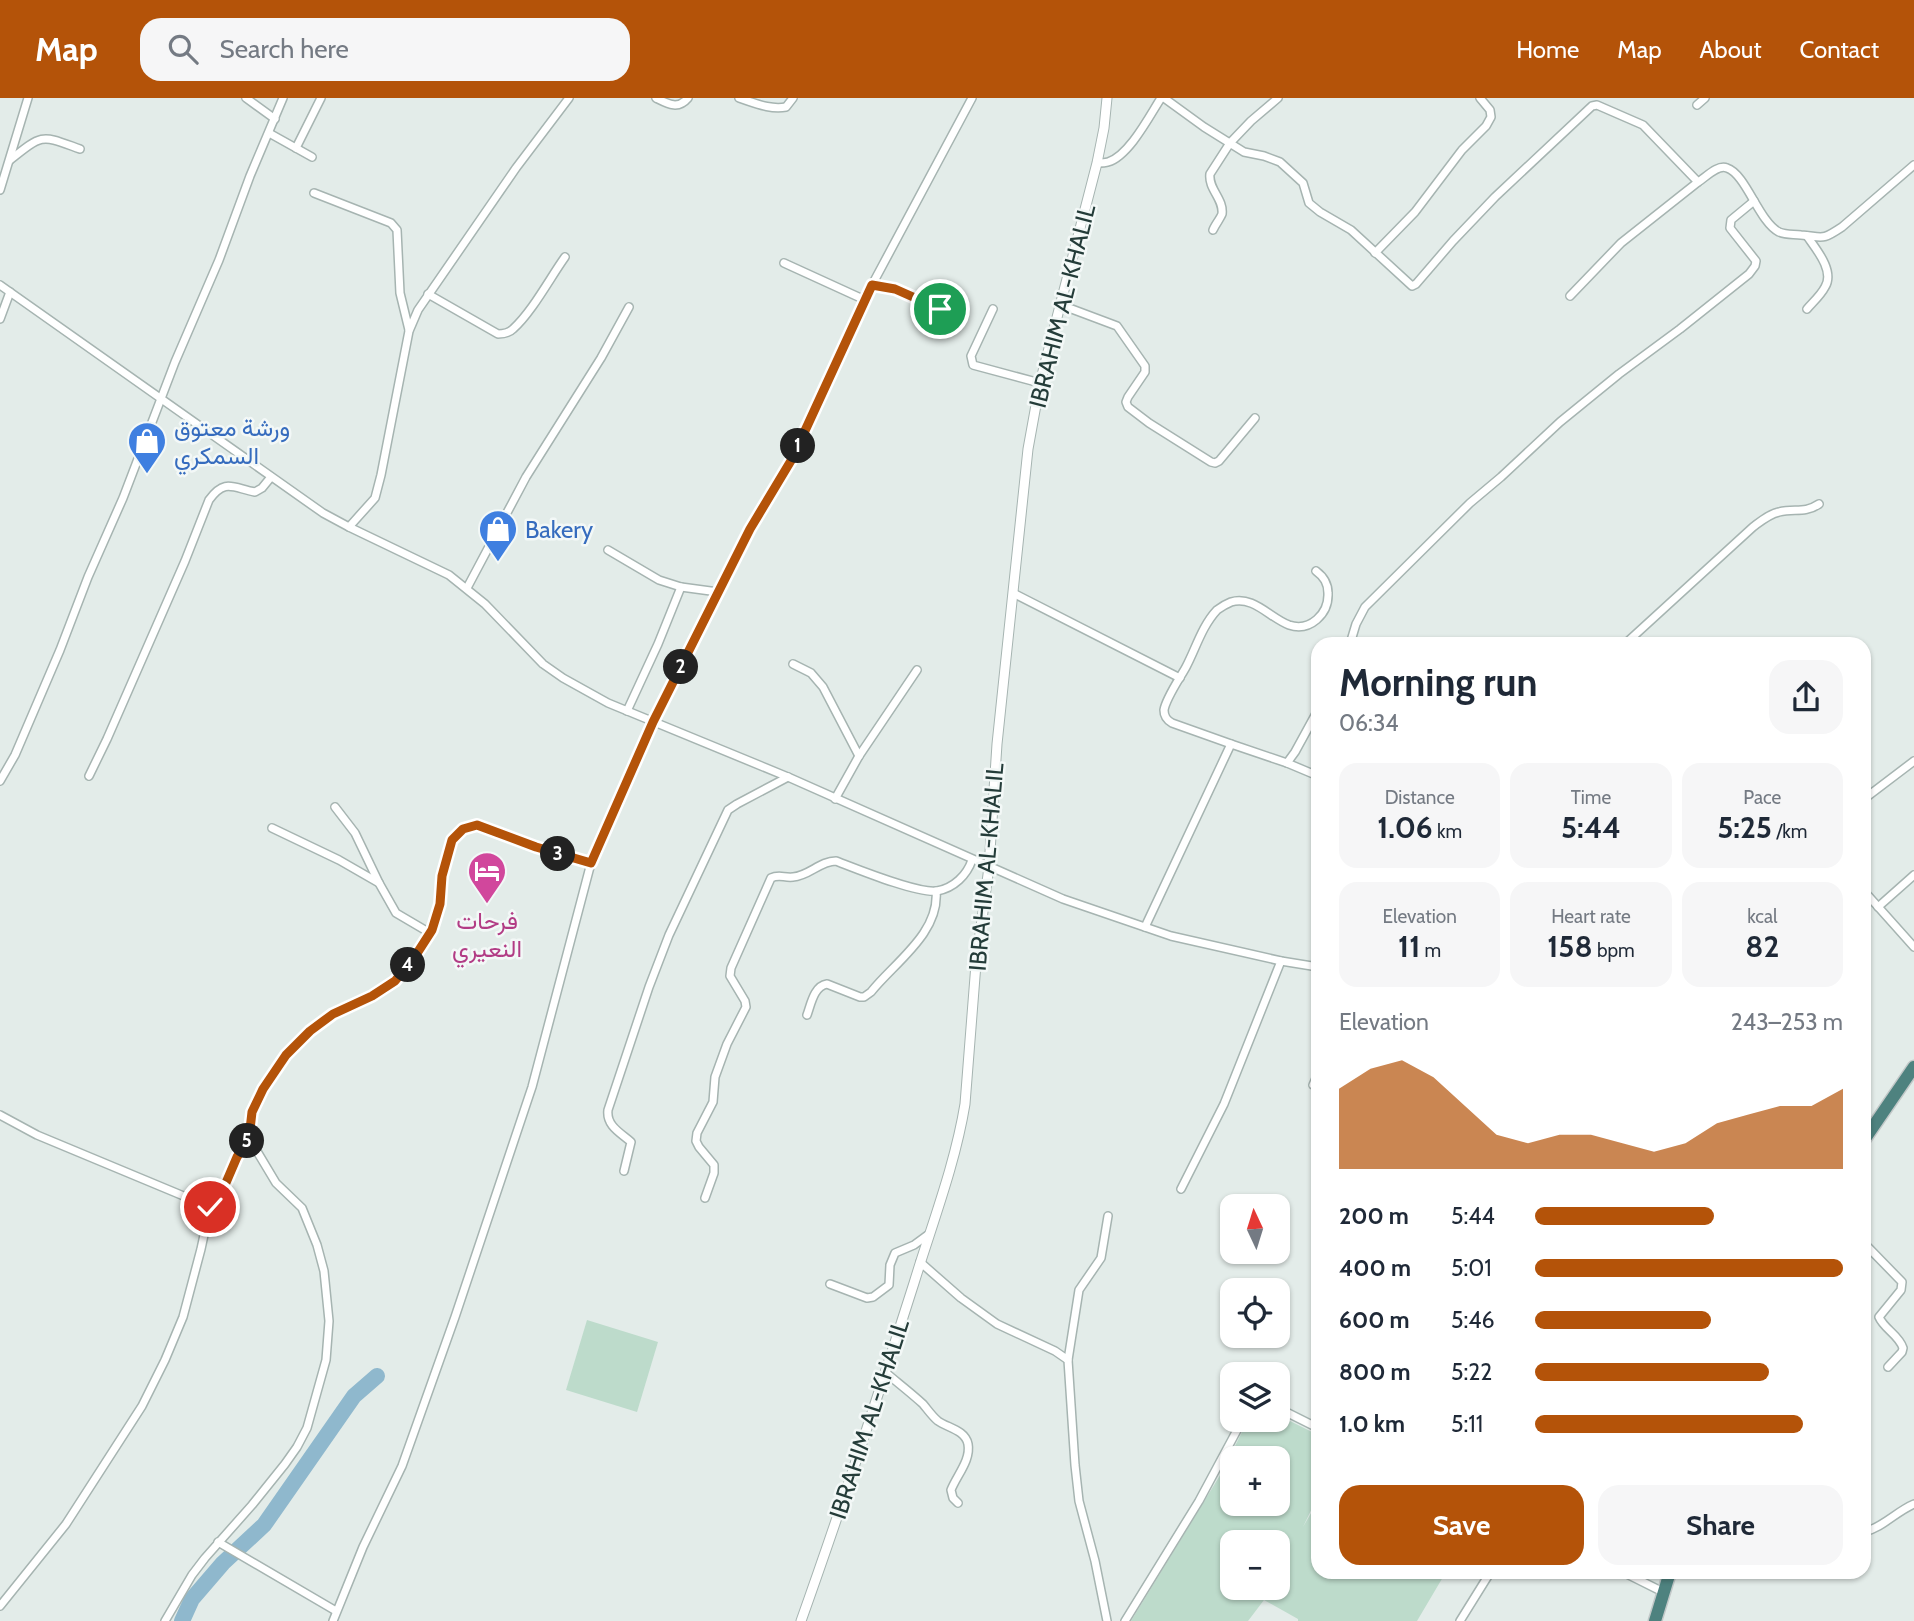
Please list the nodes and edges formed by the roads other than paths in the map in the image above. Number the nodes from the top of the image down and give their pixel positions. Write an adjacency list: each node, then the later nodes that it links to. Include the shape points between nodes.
1 (28, 98): 23 (street)
2 (246, 98): 17 (street)
3 (283, 98): 17 (street)
4 (321, 98): 20 (street)
5 (569, 98): 38 (street)
6 (656, 98): 7 (street, via 675,106)
7 (688, 98)
8 (739, 98): 9 (street, via 778,109)
9 (793, 98)
10 (972, 98): 36 (street)
11 (1107, 98): 24 (street, IBRAHIM AL-KHALIL)
12 (1163, 98): 19 (street); 24 (street, via 1120,154 1110,162)
13 (1278, 98): 19 (street)
14 (1480, 98): 32 (street, via 1490,110 1486,126)
15 (1705, 98): 16 (street)
16 (1697, 105)
17 (275, 119): 18 (street)
18 (269, 133): 20 (street); 49 (street)
19 (1230, 143): 30 (street, via 1210,174 1222,213); 32 (street, via 1280,162 1303,183 1309,203 1351,230)
20 (296, 148): 22 (street)
21 (80, 149): 23 (street, via 41,138)
22 (312, 157)
23 (10, 160): 27 (street)
24 (1097, 163): 41 (street, IBRAHIM AL-KHALIL)
25 (1914, 165): 31 (street, via 1830,235)
26 (1698, 182): 29 (street, via 1725,167); 32 (street, via 1643,125 1592,106 1495,197 1416,284 1409,285); 39 (street, via 1621,243)
27 (0, 190)
28 (313, 192): 47 (street, via 391,223 397,230 400,293)
29 (1754, 201): 31 (street, via 1774,229); 60 (street, via 1730,223 1756,261 1749,274 1591,396 1470,503 1365,607)
30 (1213, 230)
31 (1807, 236): 45 (street, via 1828,274 1827,286)
32 (1375, 253)
33 (565, 257): 38 (street, via 528,311 505,334)
34 (784, 263): 40 (street)
35 (0, 285): 37 (street)
36 (872, 285): 40 (street); 43 (street, via 895,289)
37 (10, 292): 46 (street); 49 (street)
38 (428, 294): 47 (street)
39 (1570, 296)
40 (865, 300): 58 (street, via 792,459)
41 (1061, 305): 48 (street, IBRAHIM AL-KHALIL); 50 (street, via 1122,331 1145,366 1128,397 1128,407 1211,462 1219,461)
42 (629, 307): 57 (street, via 526,477)
43 (940, 309)
44 (993, 309): 48 (street, via 971,356 973,365)
45 (1807, 309)
46 (0, 319)
47 (409, 331): 53 (street, via 375,498)
48 (1041, 383): 59 (street, IBRAHIM AL-KHALIL, via 1028,449)
49 (160, 399): 51 (street); 75 (street, via 47,681)
50 (1255, 418)
51 (271, 477): 53 (street); 73 (street, via 256,492 227,486 209,500)
52 (1819, 503): 61 (street, via 1808,510 1770,515 1753,527)
53 (349, 527): 57 (street)
54 (608, 550): 56 (street, via 659,580)
55 (1316, 571): 64 (street, via 1325,578 1328,592 1325,611 1318,620 1289,625 1264,609 1232,601 1215,612 1200,634)
56 (681, 587): 58 (street); 65 (street)
57 (467, 588): 65 (street, via 543,664)
58 (718, 592): 66 (street)
59 (1013, 593): 64 (street); 82 (street, IBRAHIM AL-KHALIL)
60 (1352, 637)
61 (1633, 637)
62 (793, 664): 69 (street, via 811,673 823,687)
63 (917, 670): 69 (street)
64 (1180, 678): 68 (street, via 1167,703 1166,719)
65 (627, 711): 66 (street)
66 (653, 722): 74 (street); 81 (street)
67 (1311, 723): 71 (street)
68 (1231, 744): 71 (street); 88 (street)
69 (859, 756): 77 (street)
70 (1914, 761): 76 (street)
71 (1287, 762): 72 (street)
72 (1311, 773)
73 (89, 776)
74 (788, 777): 77 (street); 98 (street, via 729,810 669,935 608,1110 610,1124 631,1142)
75 (0, 781)
76 (1871, 794)
77 (835, 799): 80 (street)
78 (335, 807): 84 (street, via 355,832)
79 (272, 828): 84 (street)
80 (972, 860): 82 (street); 85 (street, via 959,880)
81 (591, 863): 89 (street, via 477,825 463,829 452,840); 122 (street, via 532,1087 455,1317 402,1466)
82 (989, 867): 88 (street, via 1063,900); 103 (street, IBRAHIM AL-KHALIL, via 965,1104)
83 (1914, 875): 87 (street)
84 (379, 883): 89 (street, via 396,913)
85 (936, 891): 93 (street, via 937,905 920,940 871,992 860,997 822,984); 100 (street, via 828,861 794,877 771,878 731,968 730,976 746,1007 727,1044 715,1077 713,1102 697,1133 699,1147 714,1165)
86 (1871, 899): 87 (street)
87 (1878, 907): 90 (street)
88 (1145, 927): 91 (street)
89 (430, 933): 97 (street, via 395,981 333,1014 286,1055 252,1112)
90 (1914, 947)
91 (1281, 961): 92 (street); 99 (street, via 1224,1104)
92 (1311, 966)
93 (807, 1014)
94 (1914, 1067): 96 (highway)
95 (0, 1115): 101 (street)
96 (1871, 1130)
97 (249, 1138): 101 (street); 116 (street, via 276,1183 307,1218 324,1272 329,1321 326,1360 307,1428 285,1464)
98 (624, 1171)
99 (1181, 1189)
100 (705, 1199)
101 (210, 1207): 121 (street, via 183,1317 142,1406 66,1524)
102 (1108, 1216): 107 (street, via 1101,1258 1079,1290)
103 (929, 1234): 105 (street, IBRAHIM AL-KHALIL); 106 (street, via 895,1253 889,1284 873,1297)
104 (1871, 1250): 108 (street, via 1902,1283 1879,1317 1903,1348)
105 (920, 1262): 107 (street, via 997,1324); 109 (street, IBRAHIM AL-KHALIL)
106 (830, 1284)
107 (1068, 1360): 126 (street, via 1080,1501)
108 (1888, 1367)
109 (885, 1372): 113 (street, via 939,1421 965,1437 968,1453 951,1490); 125 (street, IBRAHIM AL-KHALIL)
110 (1290, 1414): 111 (street)
111 (1311, 1424)
112 (1236, 1432): 127 (street)
113 (958, 1503)
114 (1914, 1504): 115 (street)
115 (1871, 1530)
116 (218, 1542): 122 (street); 123 (street)
117 (1486, 1579): 128 (street)
118 (1637, 1579): 120 (street)
119 (1668, 1579): 120 (highway)
120 (1663, 1592): 129 (highway)
121 (0, 1606)
122 (336, 1611): 124 (street)
123 (165, 1621)
124 (333, 1621)
125 (801, 1621)
126 (1107, 1621)
127 (1125, 1621)
128 (1460, 1621)
129 (1655, 1621)

